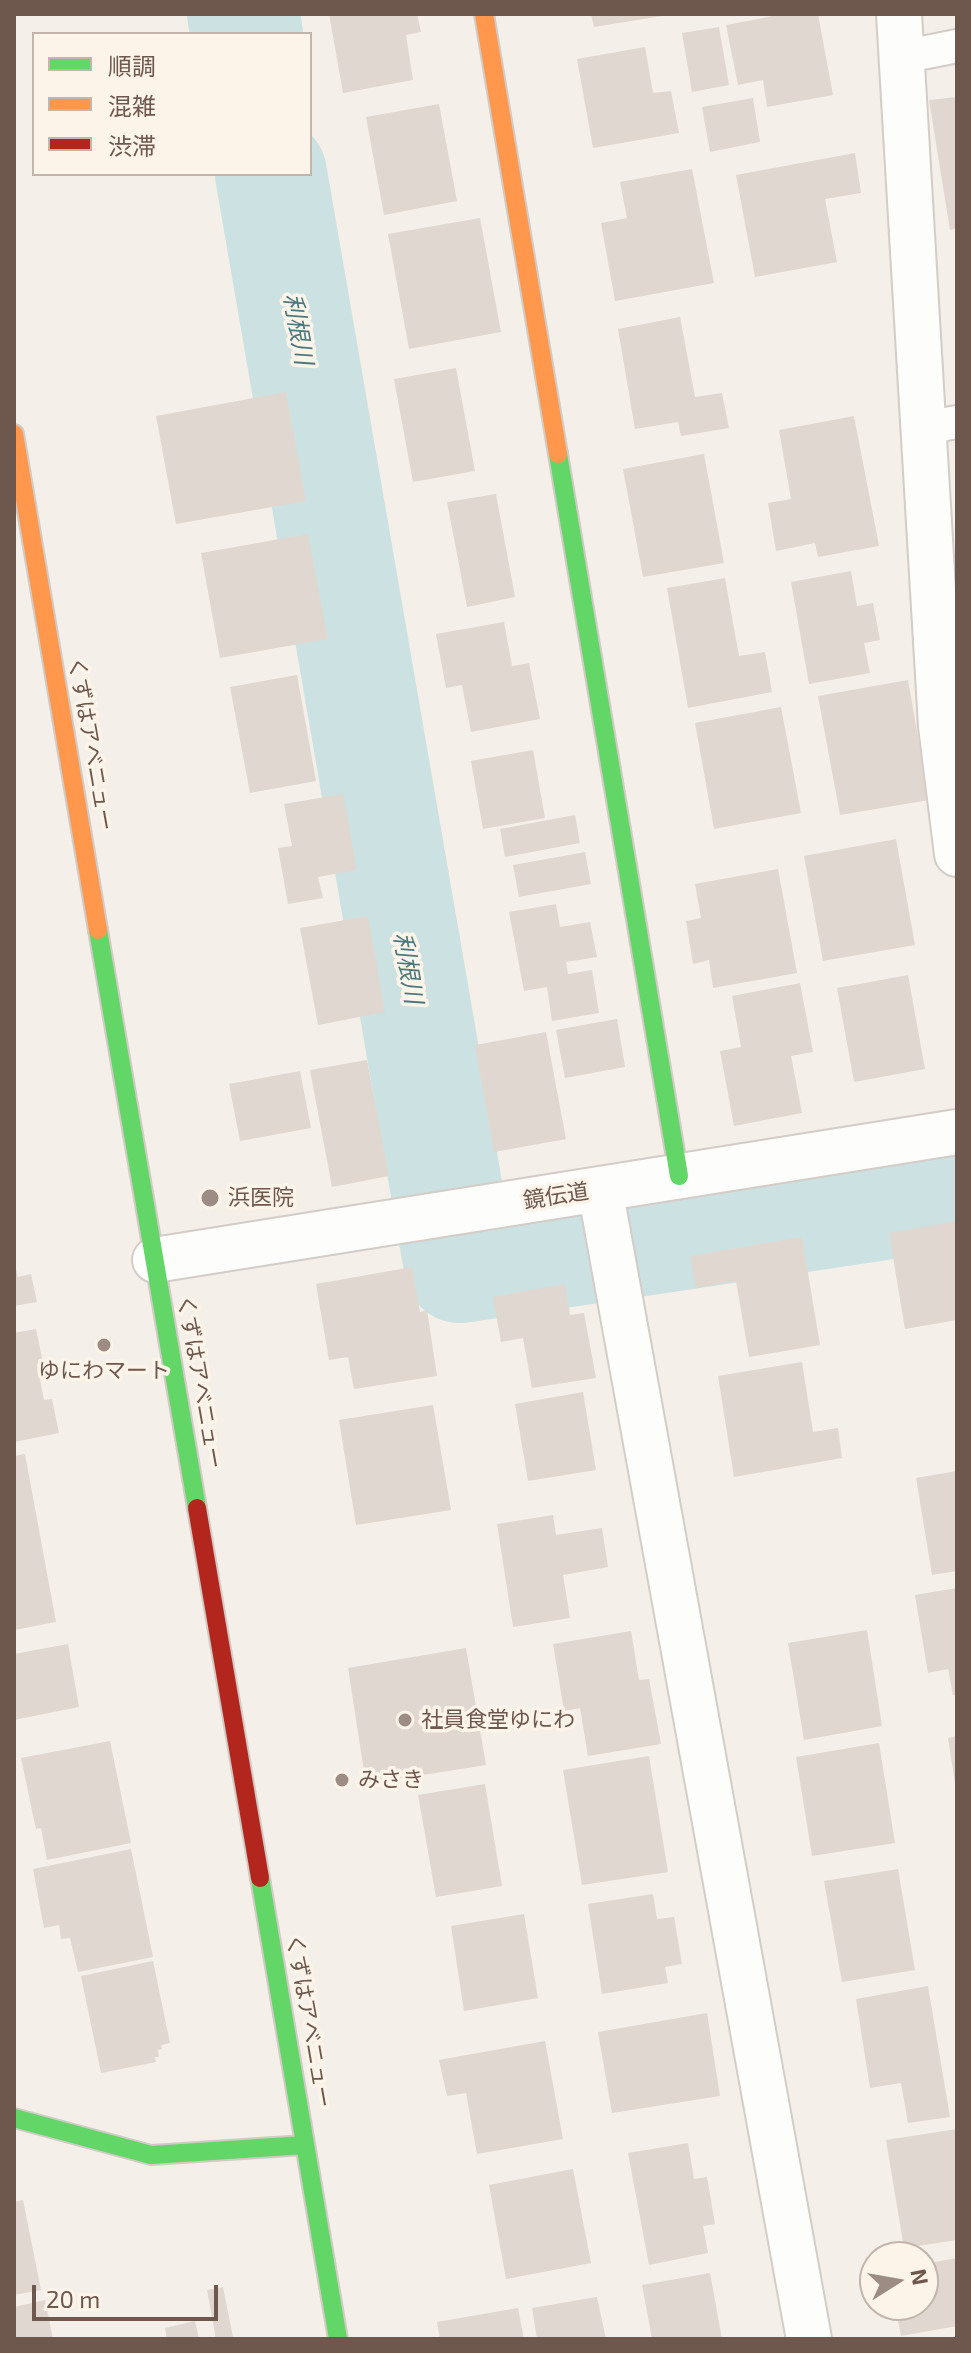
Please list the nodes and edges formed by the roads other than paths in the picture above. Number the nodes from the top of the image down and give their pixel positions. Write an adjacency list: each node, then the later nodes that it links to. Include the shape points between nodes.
1 (484, 14): 10 (street)
2 (899, 14): 4 (street)
3 (957, 46): 4 (lane)
4 (902, 57): 5 (street)
5 (940, 425): 8 (street, via 941,726)
6 (14, 434): 7 (street, くずはアベニュー)
7 (27, 587): 12 (street, くずはアベニュー)
8 (957, 854)
9 (957, 1132): 10 (street, 鏡伝道)
10 (679, 1176): 11 (street, 鏡伝道)
11 (600, 1189): 12 (street, 鏡伝道); 16 (street)
12 (155, 1260): 14 (street, くずはアベニュー)
13 (14, 2118): 14 (street, via 151,2155)
14 (305, 2145): 15 (street, くずはアベニュー)
15 (338, 2339)
16 (809, 2339)

